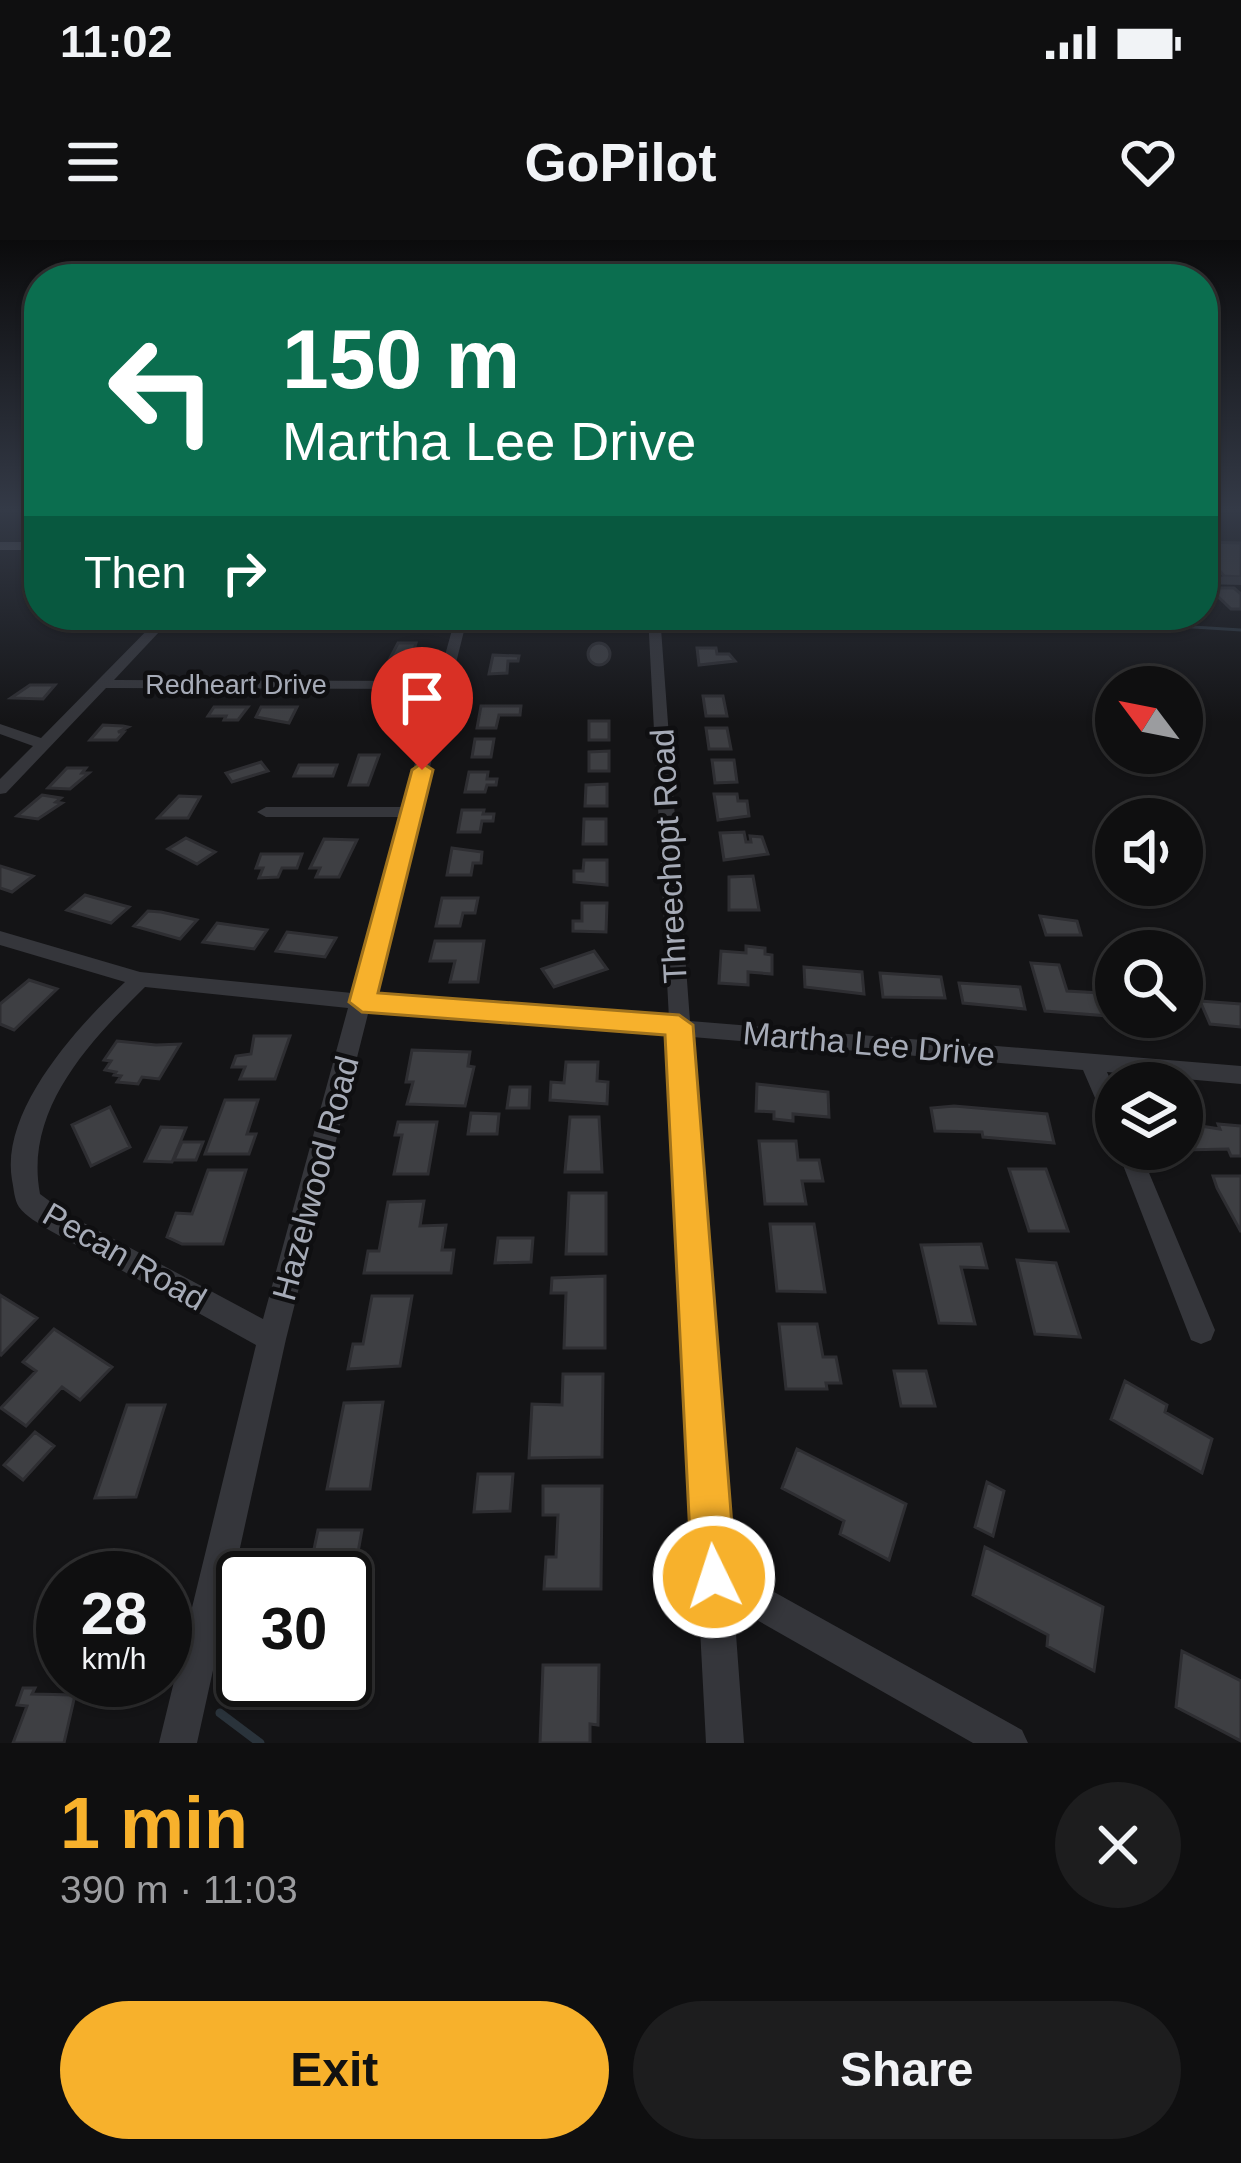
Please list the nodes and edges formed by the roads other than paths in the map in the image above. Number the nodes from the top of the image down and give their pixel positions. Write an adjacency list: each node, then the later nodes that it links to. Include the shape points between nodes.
1 (155, 630): 4 (street)
2 (458, 630): 5 (street, Hazelwood Road)
3 (655, 630): 14 (street, Threechopt Road)
4 (101, 685): 5 (street, Redheart Drive); 7 (street)
5 (443, 685): 10 (street, Hazelwood Road)
6 (0, 729): 7 (street)
7 (45, 746): 8 (street)
8 (0, 789)
9 (266, 812): 10 (street)
10 (412, 812): 13 (street, Hazelwood Road)
11 (0, 938): 12 (street, Martha Lee Drive)
12 (140, 979): 13 (street, Martha Lee Drive); 20 (street, Pecan Road, via 28,1092 13,1129 13,1164 27,1198 58,1222)
13 (362, 1002): 14 (street, Martha Lee Drive); 20 (street, Hazelwood Road)
14 (679, 1025): 15 (street, Martha Lee Drive); 21 (street, Threechopt Road)
15 (1092, 1064): 16 (street); 17 (street, Martha Lee Drive)
16 (1095, 1071)
17 (1241, 1075)
18 (1136, 1170): 19 (street)
19 (1202, 1330)
20 (272, 1339): 22 (street, Hazelwood Road)
21 (714, 1577): 23 (street, Threechopt Road); 24 (street)
22 (178, 1743)
23 (725, 1743)
24 (1010, 1743)

